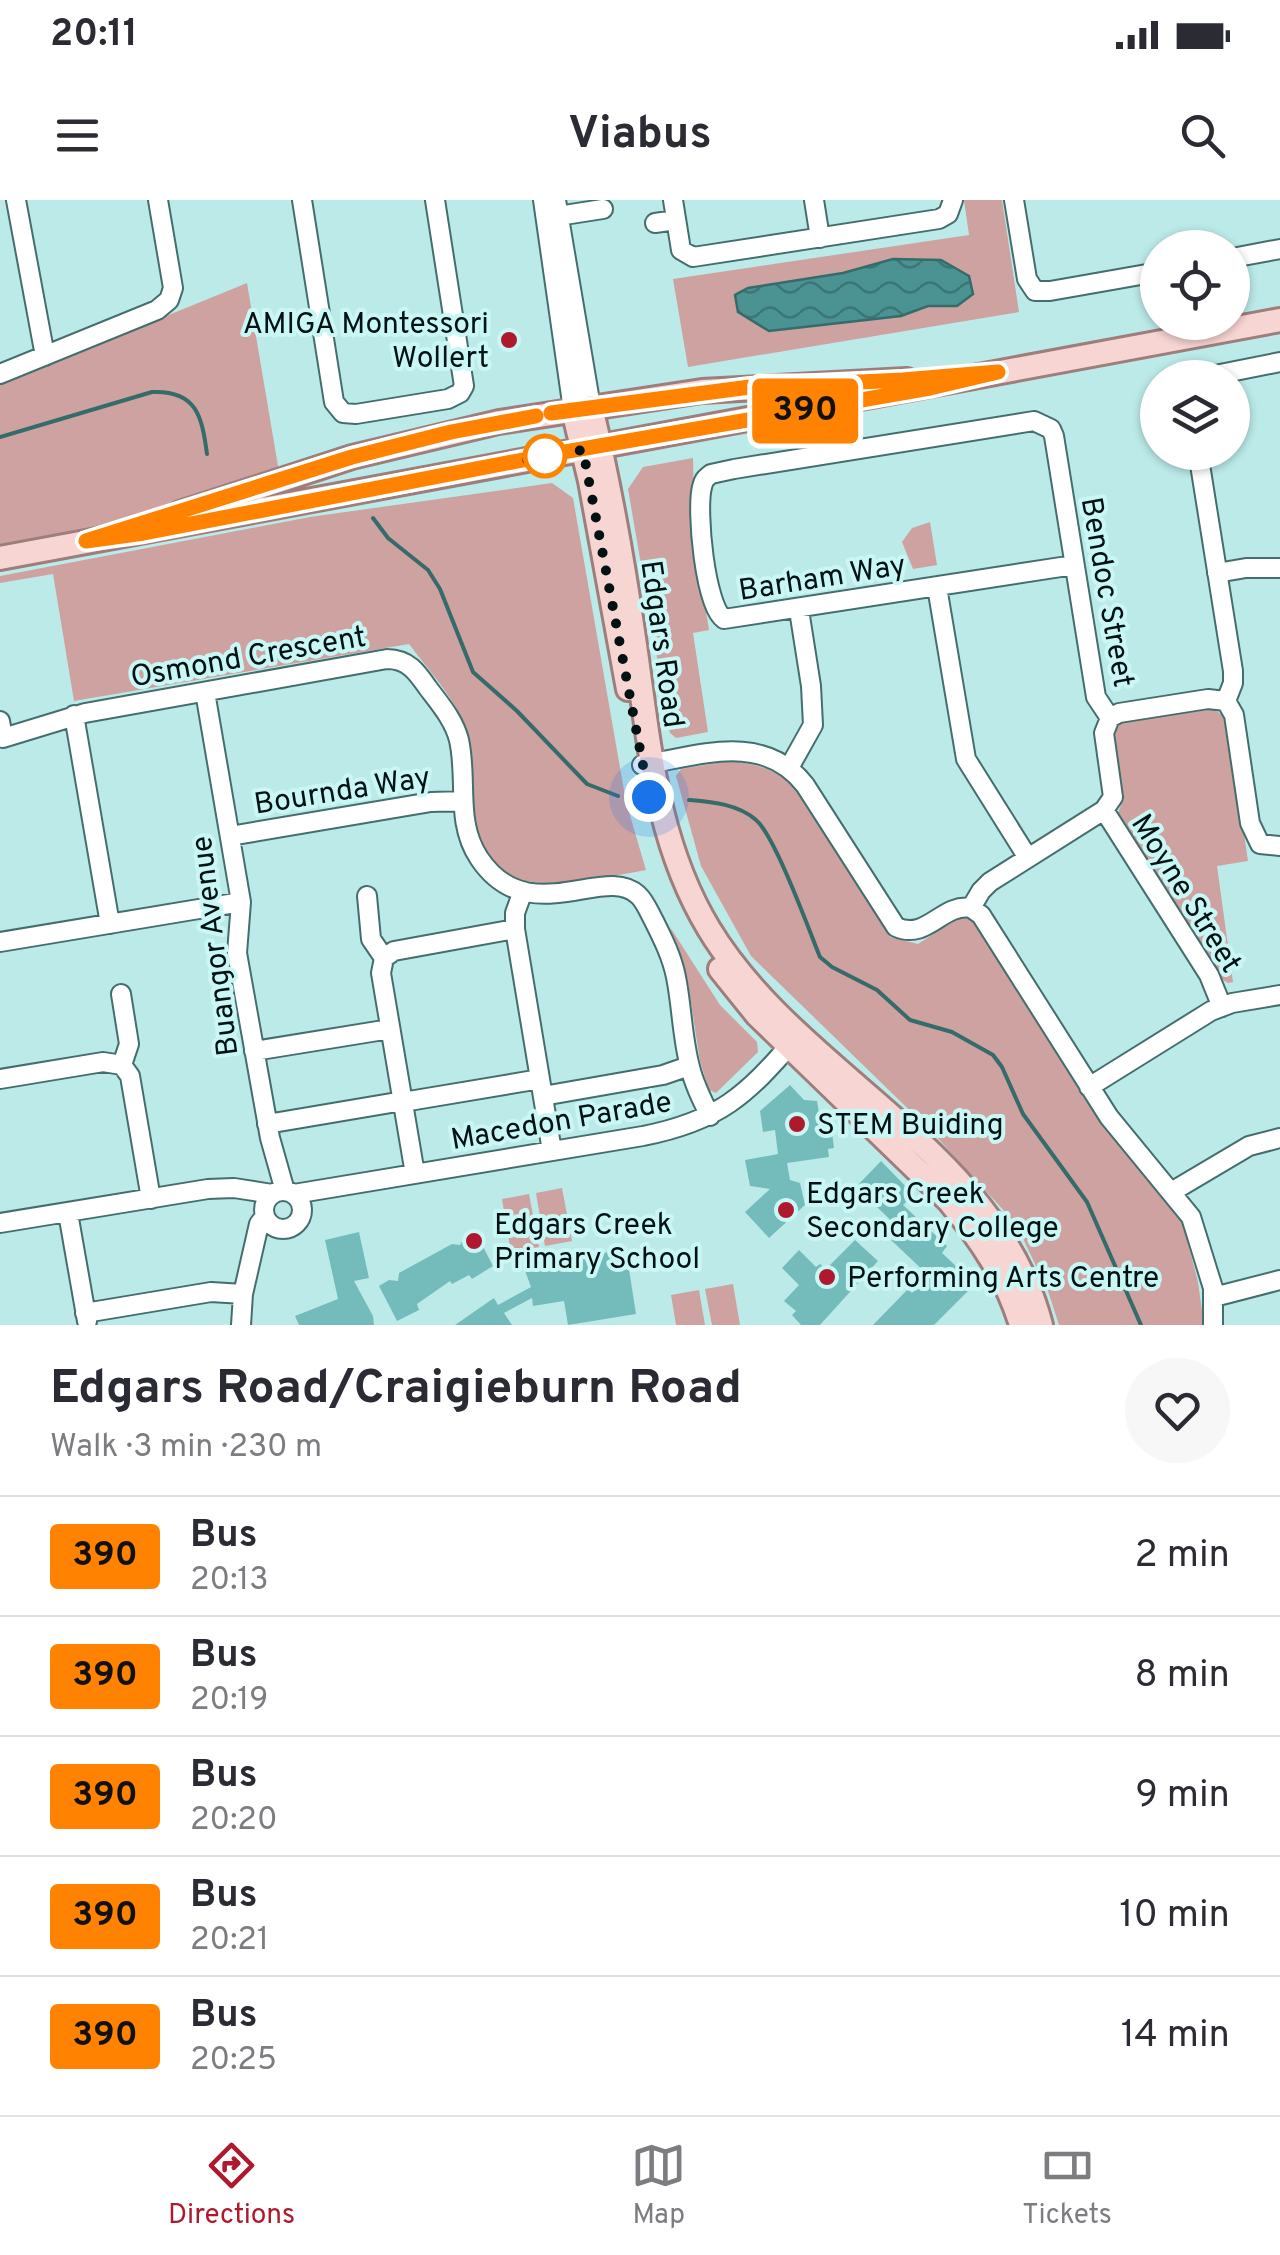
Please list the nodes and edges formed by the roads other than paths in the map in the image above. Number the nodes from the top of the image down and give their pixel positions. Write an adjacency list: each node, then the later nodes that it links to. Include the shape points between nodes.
1 (16, 200): 19 (street)
2 (158, 200): 19 (street, via 173,288 169,300)
3 (302, 200): 4 (street, via 333,398 340,410 356,414 448,398 464,386)
4 (435, 200)
5 (542, 200): 24 (street, Edgars Road)
6 (672, 200): 12 (street)
7 (814, 200): 14 (street)
8 (953, 200): 14 (street, via 939,219)
9 (1014, 200): 17 (street, via 1026,279 1035,291)
10 (557, 208): 11 (street); 24 (street, Edgars Road)
11 (603, 209)
12 (676, 220): 13 (street); 14 (street, via 682,250 693,258)
13 (655, 224)
14 (820, 238)
15 (1280, 250): 16 (street)
16 (1250, 255)
17 (1140, 275)
18 (1280, 320): 22 (main road)
19 (45, 356): 23 (street)
20 (1280, 362): 21 (street)
21 (1250, 368)
22 (998, 372): 24 (main road, via 750,387); 26 (main road)
23 (0, 374)
24 (582, 408): 26 (main road, Edgars Road); 28 (main road, via 410,441)
25 (1054, 436): 30 (street, Bendoc Street); 34 (street, Barham Way, via 1034,421 711,474 702,486 702,524 717,614 730,620)
26 (592, 449): 28 (main road); 40 (main road, Edgars Road)
27 (1201, 470): 32 (street)
28 (86, 541): 29 (main road)
29 (0, 558)
30 (1074, 565): 33 (street, Barham Way); 38 (street, Bendoc Street, via 1096,697)
31 (1280, 568): 32 (street)
32 (1217, 574): 36 (street, via 1233,678)
33 (937, 587): 34 (street, Barham Way); 46 (street, via 966,759)
34 (799, 610): 41 (street, via 813,725)
35 (205, 692): 37 (street, Osmond Crescent); 42 (street, Osmond Crescent, via 399,660 419,674 454,725); 44 (street, Buangor Avenue)
36 (1226, 701): 38 (street); 45 (street, via 1234,714 1252,833 1260,844)
37 (74, 715): 39 (street, Osmond Crescent); 51 (street)
38 (1110, 718): 43 (street, Bendoc Street, via 1104,728 1113,797)
39 (1, 733)
40 (647, 764): 41 (street, via 743,750); 59 (main road, Edgars Road, via 665,857 703,942 738,994)
41 (789, 768): 50 (street, via 891,923 907,932 958,907)
42 (463, 801): 44 (street, Bournda Way); 47 (street, Osmond Crescent, via 468,836 481,862)
43 (1104, 810): 46 (street); 57 (street, Moyne Street)
44 (230, 836): 49 (street, Buangor Avenue)
45 (1280, 849)
46 (1028, 858): 50 (street, via 983,887)
47 (522, 891): 52 (street); 62 (street, via 552,895 618,886 641,898 674,966)
48 (366, 896): 54 (street, via 372,940)
49 (240, 902): 51 (street); 60 (street, Buangor Avenue, via 237,953)
50 (971, 908): 65 (street)
51 (110, 924): 53 (street)
52 (514, 929): 54 (street, via 394,950); 64 (street)
53 (0, 942)
54 (384, 958): 58 (street)
55 (121, 994): 61 (street, via 128,1044)
56 (1280, 995): 57 (street)
57 (1222, 1006): 65 (street)
58 (390, 1029): 60 (street); 66 (street)
59 (795, 1040): 67 (street, Macedon Parade, via 747,1091); 82 (main road, Edgars Road, via 961,1215 1001,1275); 83 (main road, Edgars Road, via 972,1195 1012,1256)
60 (254, 1051): 68 (street, Buangor Avenue)
61 (122, 1065): 63 (street, via 103,1062); 73 (street, via 130,1076)
62 (690, 1066): 64 (street, via 663,1075); 67 (street)
63 (0, 1079)
64 (541, 1087): 66 (street); 70 (street)
65 (1089, 1087): 72 (street)
66 (403, 1101): 68 (street); 71 (street)
67 (710, 1116): 70 (street, Macedon Parade, via 676,1129)
68 (267, 1124): 74 (street, Buangor Avenue)
69 (1280, 1138): 72 (street, via 1249,1146)
70 (552, 1151): 71 (street, Macedon Parade)
71 (415, 1174): 74 (street, Macedon Parade)
72 (1173, 1191): 79 (street, via 1195,1226)
73 (151, 1199): 74 (street, via 221,1188); 75 (street)
74 (280, 1206): 78 (street, Macedon Parade)
75 (68, 1213): 76 (street); 80 (street)
76 (0, 1223)
77 (1280, 1280): 79 (street)
78 (243, 1294): 80 (street, via 220,1291); 81 (street, Macedon Parade)
79 (1214, 1297): 84 (street)
80 (86, 1319)
81 (241, 1325)
82 (1022, 1325)
83 (1040, 1325)
84 (1213, 1325)

